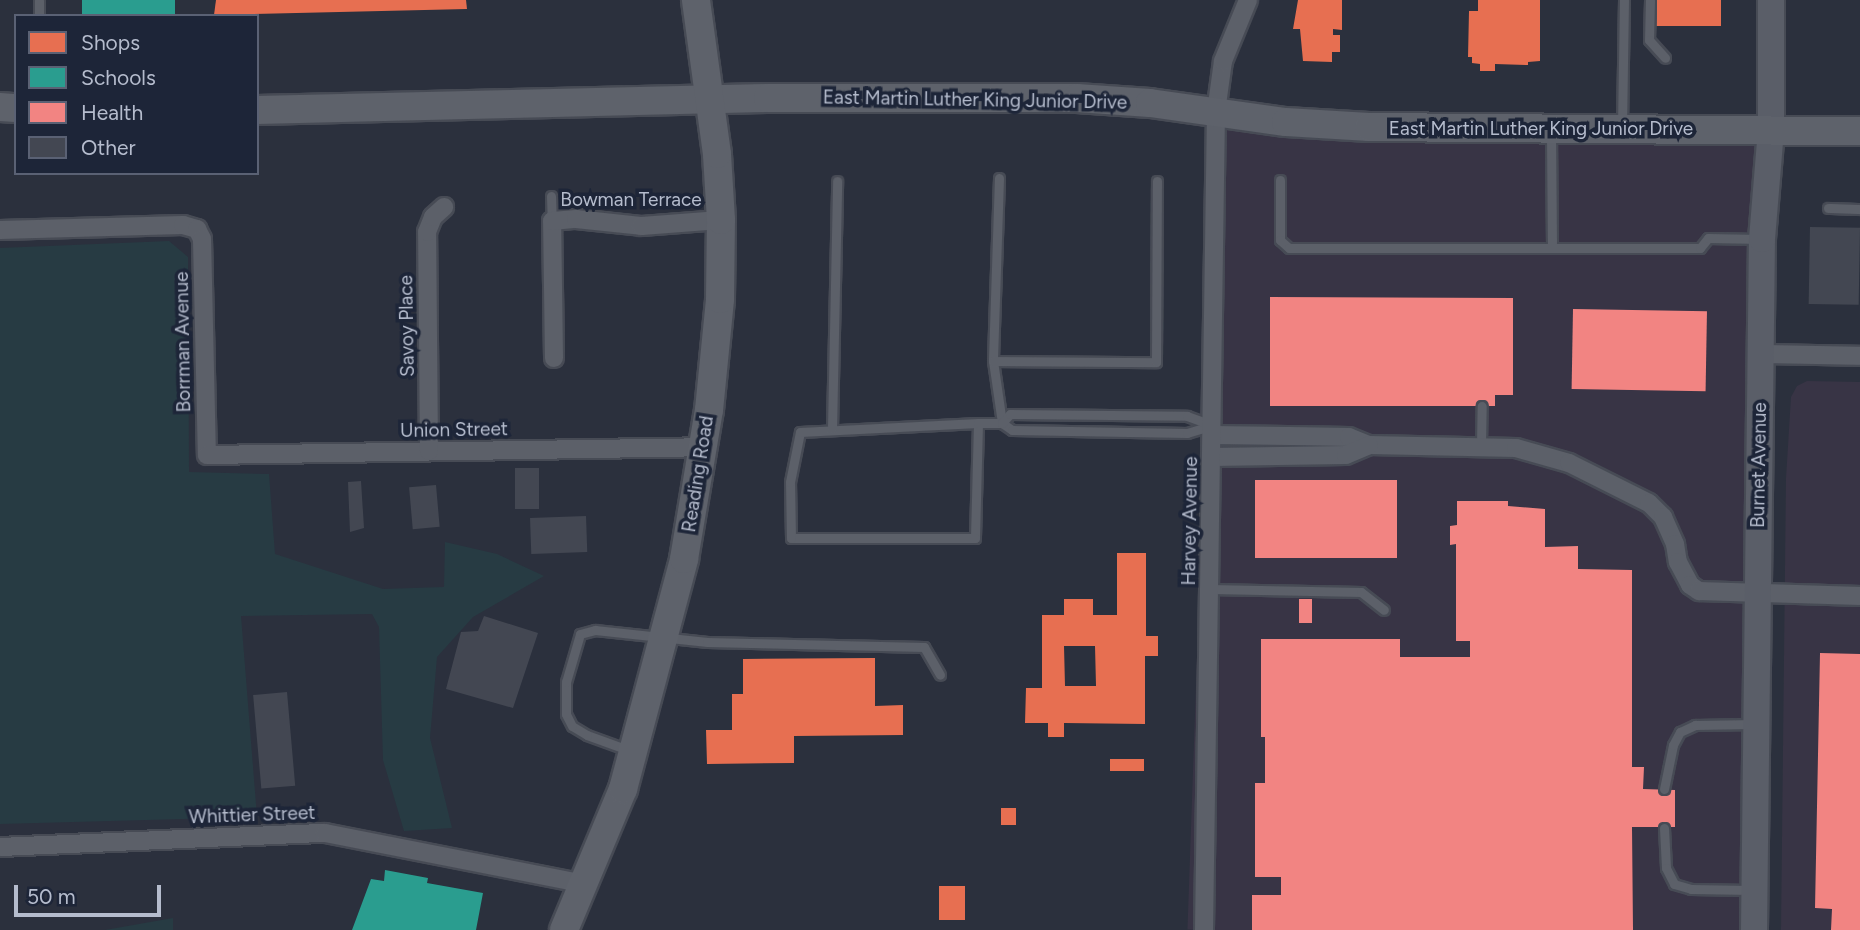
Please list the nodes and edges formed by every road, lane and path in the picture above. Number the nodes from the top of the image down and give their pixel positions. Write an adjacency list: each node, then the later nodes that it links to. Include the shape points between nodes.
1 (696, 0): 7 (main road, Reading Road)
2 (1248, 0): 9 (street, Harvey Avenue, via 1223,61)
3 (1624, 0): 11 (lane)
4 (1650, 0): 6 (lane, via 1649,40)
5 (1771, 0): 12 (street, Burnet Avenue)
6 (1665, 58)
7 (708, 100): 8 (main road, East Martin Luther King Junior Drive); 9 (main road, East Martin Luther King Junior Drive, via 1077,98); 22 (main road, Reading Road)
8 (259, 110)
9 (1216, 112): 10 (main road, East Martin Luther King Junior Drive, via 1322,125); 35 (street, Harvey Avenue)
10 (1551, 129): 11 (main road, East Martin Luther King Junior Drive); 26 (lane)
11 (1622, 129): 12 (main road, East Martin Luther King Junior Drive)
12 (1771, 130): 13 (main road, East Martin Luther King Junior Drive); 25 (street, Burnet Avenue)
13 (1860, 131)
14 (999, 177): 30 (lane)
15 (1280, 180): 26 (lane, via 1280,240 1289,248)
16 (837, 181): 34 (lane)
17 (1157, 181): 30 (lane, via 1156,362)
18 (551, 196): 23 (lane)
19 (444, 207): 39 (street, Savoy Place, via 427,232)
20 (1828, 208): 21 (lane)
21 (1860, 209)
22 (721, 220): 23 (street, Bowman Terrace, via 641,226); 38 (main road, Reading Road, via 716,346)
23 (552, 221): 29 (street, Bowman Terrace)
24 (0, 230): 40 (street, Borrman Avenue, via 183,225 197,229 202,239)
25 (1762, 239): 26 (lane, via 1708,238 1700,248); 27 (street, Burnet Avenue)
26 (1552, 247)
27 (1760, 354): 28 (street); 43 (street, Burnet Avenue)
28 (1860, 356)
29 (554, 358)
30 (993, 361): 33 (lane)
31 (1482, 406): 37 (lane)
32 (978, 423): 33 (lane); 34 (lane); 34 (lane, via 975,538 791,538 790,482 800,432)
33 (1002, 424): 35 (lane, via 1012,430); 35 (lane, via 1010,414 1187,416)
34 (832, 429)
35 (1213, 430): 36 (street, via 1349,437); 41 (street, Harvey Avenue)
36 (1368, 445): 37 (street); 41 (street, via 1346,455)
37 (1481, 445): 43 (street, via 1516,448 1569,463 1648,503 1663,517 1690,585 1709,593)
38 (702, 447): 39 (street, Union Street); 46 (main road, Reading Road, via 684,559)
39 (429, 451): 40 (street, Union Street)
40 (207, 455)
41 (1212, 457): 42 (street, Harvey Avenue)
42 (1210, 589): 45 (lane, via 1361,592); 56 (street, Harvey Avenue)
43 (1758, 595): 44 (street); 48 (street, Burnet Avenue)
44 (1860, 596)
45 (1384, 610)
46 (662, 639): 47 (lane, via 924,647); 49 (main road, Reading Road); 49 (lane, via 595,630 580,634 565,682 566,714 572,726)
47 (940, 675)
48 (1756, 724): 50 (lane, via 1695,725 1680,732); 54 (street, Burnet Avenue)
49 (632, 751): 53 (main road, Reading Road, via 623,789)
50 (1664, 789)
51 (1664, 828): 54 (lane, via 1666,868 1674,884 1691,889)
52 (0, 847): 53 (street, Whittier Street, via 325,833)
53 (585, 884): 55 (main road, Reading Road)
54 (1754, 890): 57 (street, Burnet Avenue)
55 (564, 930)
56 (1204, 930)
57 (1754, 930)

